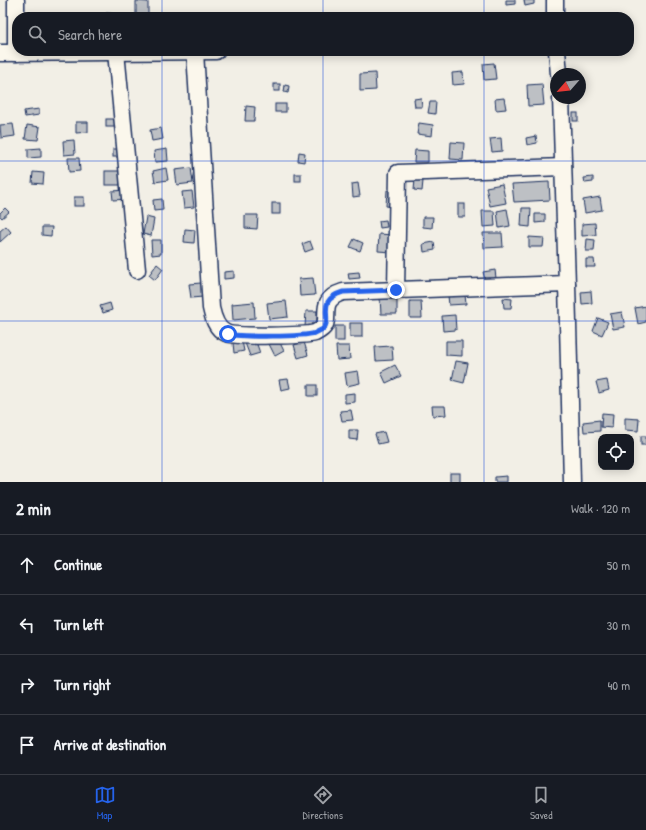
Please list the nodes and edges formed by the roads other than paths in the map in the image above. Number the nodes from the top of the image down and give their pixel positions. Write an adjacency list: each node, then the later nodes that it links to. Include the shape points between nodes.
1 (16, 0): 3 (street)
2 (555, 0): 4 (street)
3 (16, 12)
4 (555, 12)
5 (0, 53): 6 (street)
6 (12, 53)
7 (116, 56): 13 (street)
8 (196, 56): 15 (street, via 211,308 220,329 228,334 240,336 312,334 325,326 327,305 335,295 343,292)
9 (557, 56): 10 (street)
10 (558, 68)
11 (561, 104): 12 (street)
12 (563, 167): 14 (street); 15 (street, via 398,173)
13 (137, 270)
14 (567, 284): 15 (street); 16 (street)
15 (396, 290)
16 (572, 482)

